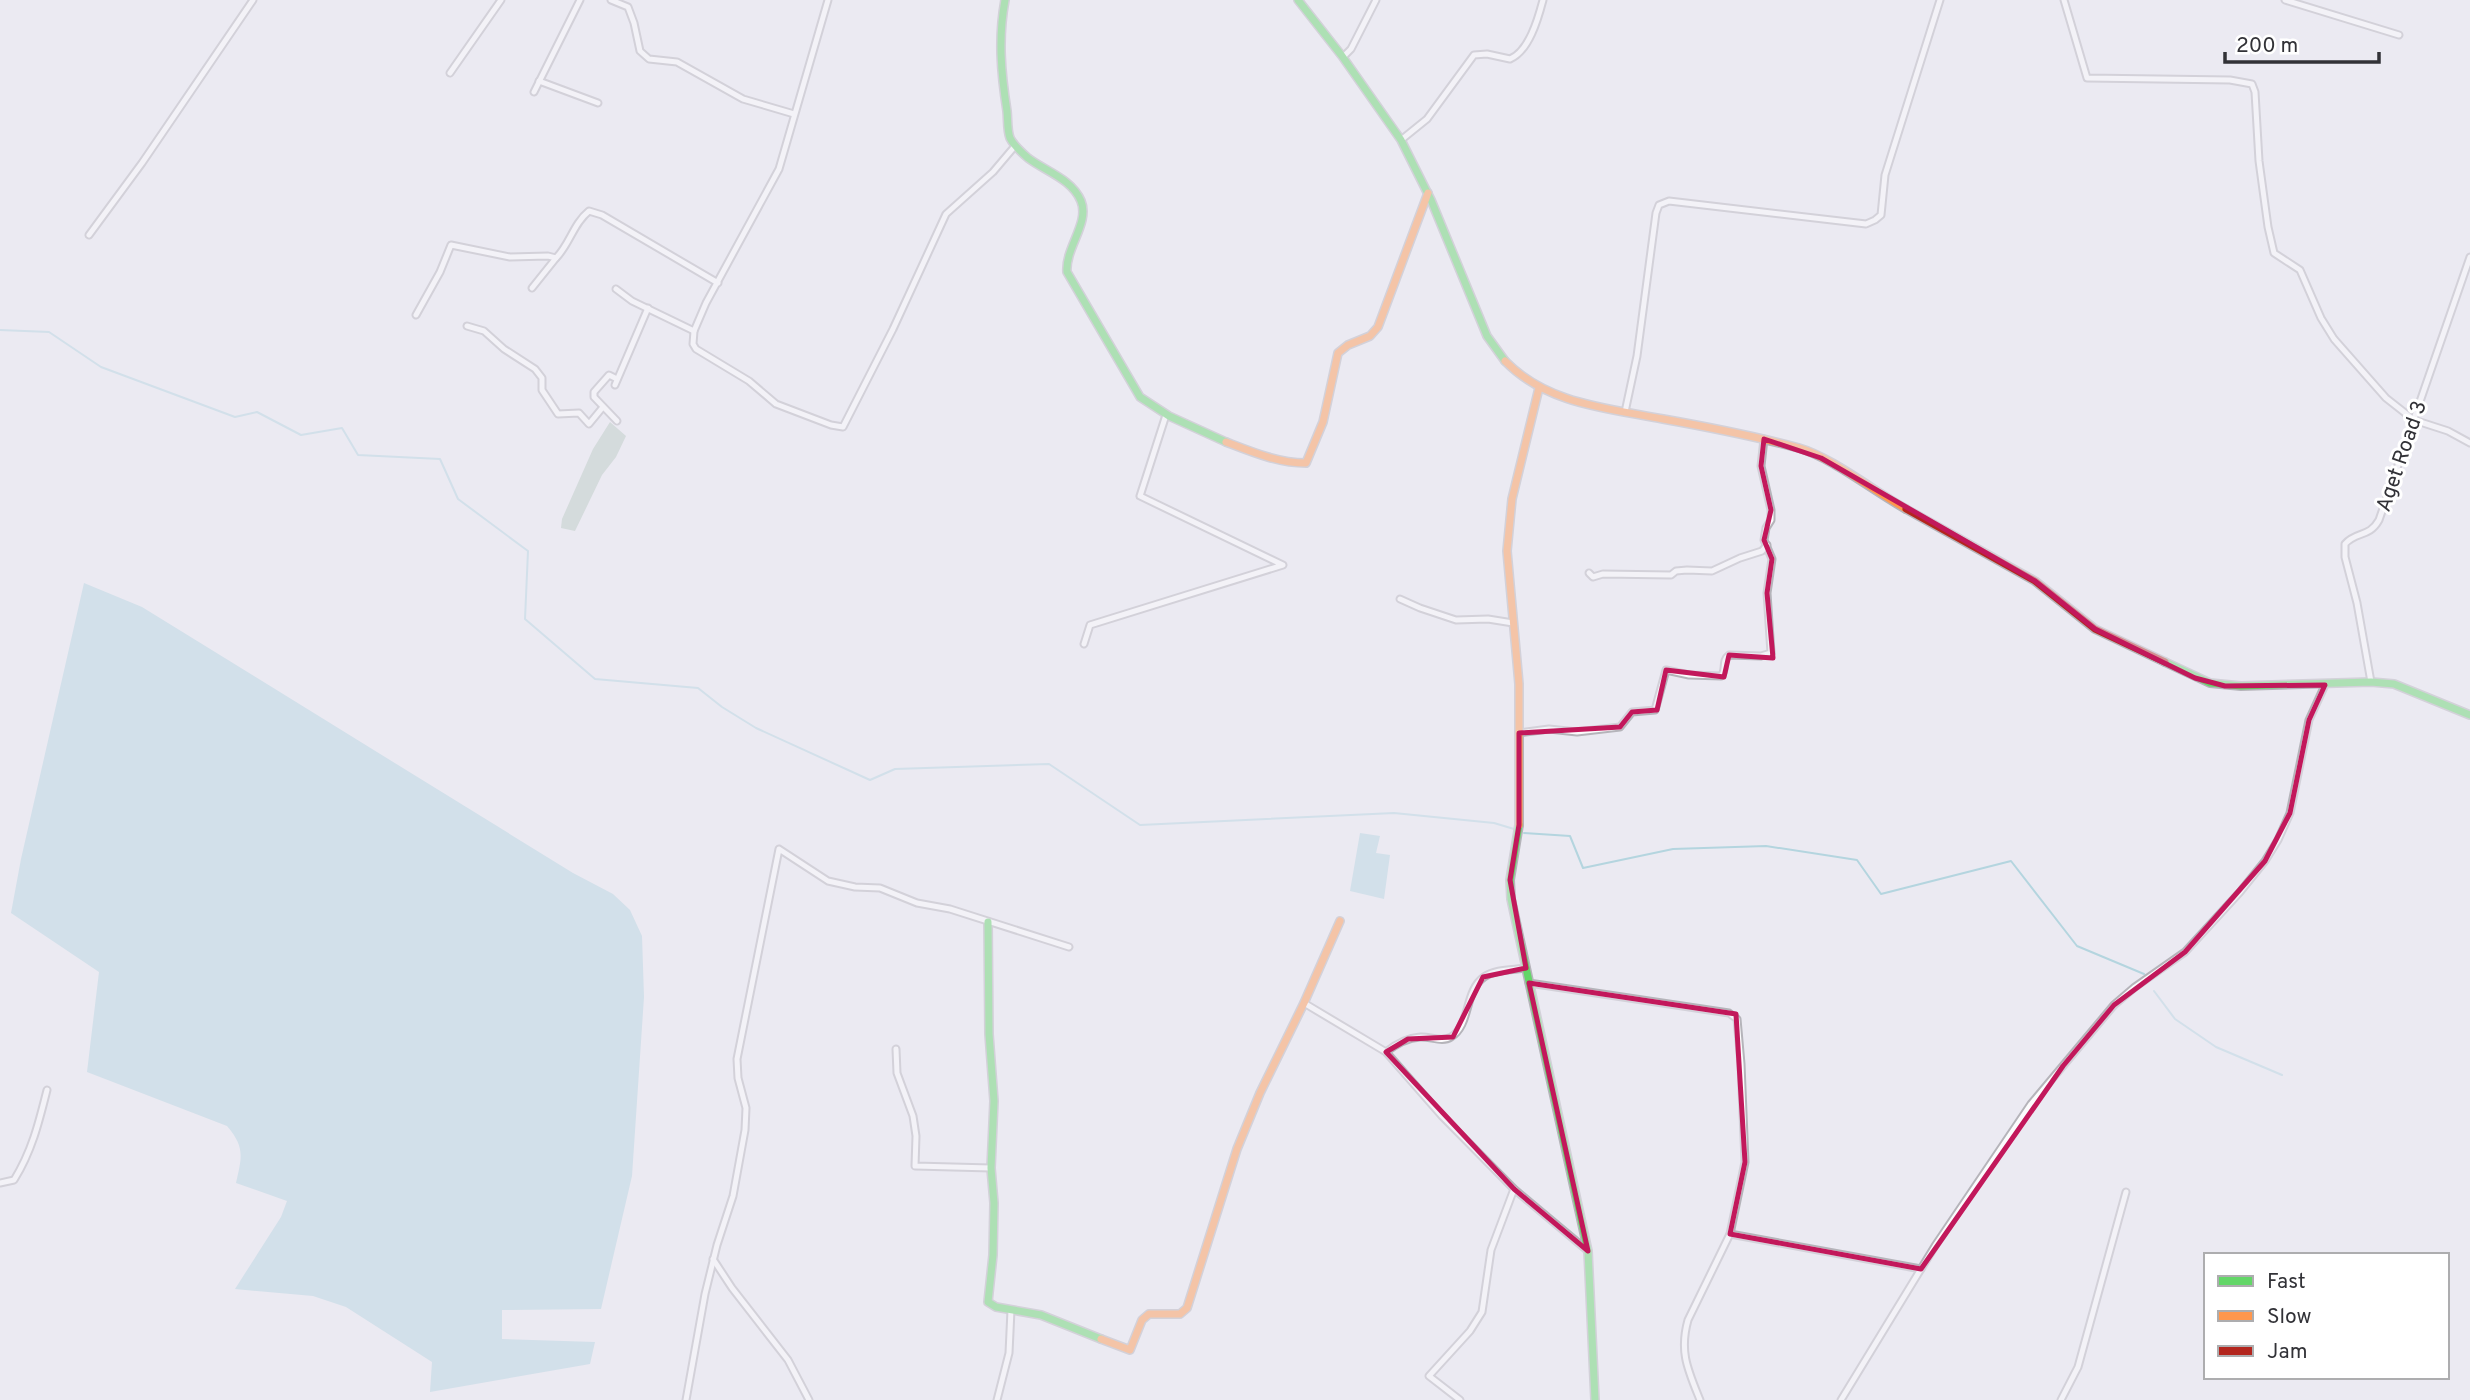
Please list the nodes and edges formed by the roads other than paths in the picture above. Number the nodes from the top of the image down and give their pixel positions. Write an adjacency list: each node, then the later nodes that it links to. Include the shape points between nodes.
1 (253, 0): 23 (street)
2 (501, 0): 15 (street)
3 (580, 0): 16 (street)
4 (611, 0): 19 (street, via 628,7 640,51 649,59 677,62 743,99)
5 (828, 0): 19 (street)
6 (1005, 0): 21 (street, via 1002,89)
7 (1298, 0): 14 (street)
8 (1376, 0): 14 (street)
9 (1543, 0): 20 (street, via 1519,53 1510,59 1474,55 1427,119)
10 (1940, 0): 35 (street, via 1885,175 1881,215 1875,220 1866,224 1669,201 1659,205)
11 (2064, 0): 37 (street, via 2087,78 2252,84 2274,253 2300,271 2339,346 2386,398)
12 (2285, 0): 13 (street)
13 (2399, 36)
14 (1343, 57): 20 (street)
15 (450, 74)
16 (539, 81): 17 (street); 18 (street)
17 (534, 92)
18 (598, 103)
19 (794, 114): 26 (street, via 779,169)
20 (1401, 140): 22 (street)
21 (1015, 146): 32 (street, via 946,214 843,427 776,404 749,381 696,349); 36 (street, via 1080,198 1083,215 1065,269 1140,397)
22 (1428, 193): 33 (street, via 1493,347 1518,375); 36 (street, via 1378,327 1371,336 1343,346 1338,353 1323,422 1306,463 1248,451)
23 (89, 235)
24 (2470, 257): 37 (street, Aget Road 3)
25 (556, 258): 26 (street, via 579,219 589,211); 27 (street); 30 (street, via 510,257 451,245)
26 (718, 283): 32 (street)
27 (532, 288)
28 (616, 289): 29 (street)
29 (648, 308): 32 (street); 34 (street, via 616,382 609,375 594,392)
30 (416, 315)
31 (467, 326): 34 (street, via 484,331 535,369 558,414 579,413 589,424)
32 (694, 331)
33 (1539, 387): 35 (street, via 1574,402); 44 (street, via 1512,499 1507,551)
34 (603, 407): 38 (street)
35 (1625, 412): 39 (street)
36 (1166, 415): 45 (street, via 1140,496 1283,565 1090,625)
37 (2414, 420): 40 (street); 46 (street, Aget Road 3, via 2375,527 2345,544)
38 (617, 421)
39 (1764, 439): 41 (street, via 1761,466 1771,510 1763,540); 47 (street, via 1821,458 2035,581 2085,623 2195,678 2225,686)
40 (2470, 443)
41 (1767, 545): 42 (street, via 1712,571 1637,576); 49 (street, via 1772,559 1767,593 1770,653 1729,655 1721,676 1666,670 1655,710 1632,712 1620,727)
42 (1589, 573)
43 (1400, 598): 44 (street, via 1456,620)
44 (1513, 624): 49 (street)
45 (1084, 644)
46 (2371, 682): 47 (street); 48 (street, via 2394,684)
47 (2325, 685): 66 (street, via 2307,727 2290,813 2265,861 2193,944 2115,1005 2063,1066 2031,1104)
48 (2470, 715)
49 (1519, 733): 53 (street, via 1519,825 1510,880)
50 (1340, 921): 55 (street)
51 (988, 922): 52 (street); 59 (street, via 994,1101); 65 (street, via 880,888 828,881 779,849 737,1059 745,1130 733,1196)
52 (1069, 947)
53 (1526, 968): 54 (street); 57 (street, via 1483,977 1453,1037 1408,1039)
54 (1529, 983): 63 (street, via 1734,1015 1745,1162); 64 (street)
55 (1304, 1003): 57 (street); 67 (street, via 1237,1149 1184,1312 1149,1314 1130,1350 1041,1315)
56 (896, 1049): 59 (street, via 897,1073 913,1116 915,1166)
57 (1386, 1052): 61 (street)
58 (47, 1090): 60 (street, via 25,1162 14,1180)
59 (991, 1168): 67 (street, via 994,1230 987,1297 991,1305)
60 (0, 1183)
61 (1514, 1189): 64 (street); 71 (street, via 1491,1250 1482,1312 1429,1376)
62 (2126, 1192): 75 (street, via 2078,1367)
63 (1730, 1234): 66 (street); 73 (street, via 1684,1334 1686,1364)
64 (1588, 1251): 72 (street)
65 (713, 1259): 68 (street); 69 (street, via 788,1360)
66 (1921, 1269): 74 (street)
67 (1011, 1310): 70 (street, via 1009,1353)
68 (686, 1400)
69 (809, 1400)
70 (998, 1400)
71 (1460, 1400)
72 (1595, 1400)
73 (1700, 1400)
74 (1841, 1400)
75 (2061, 1400)

